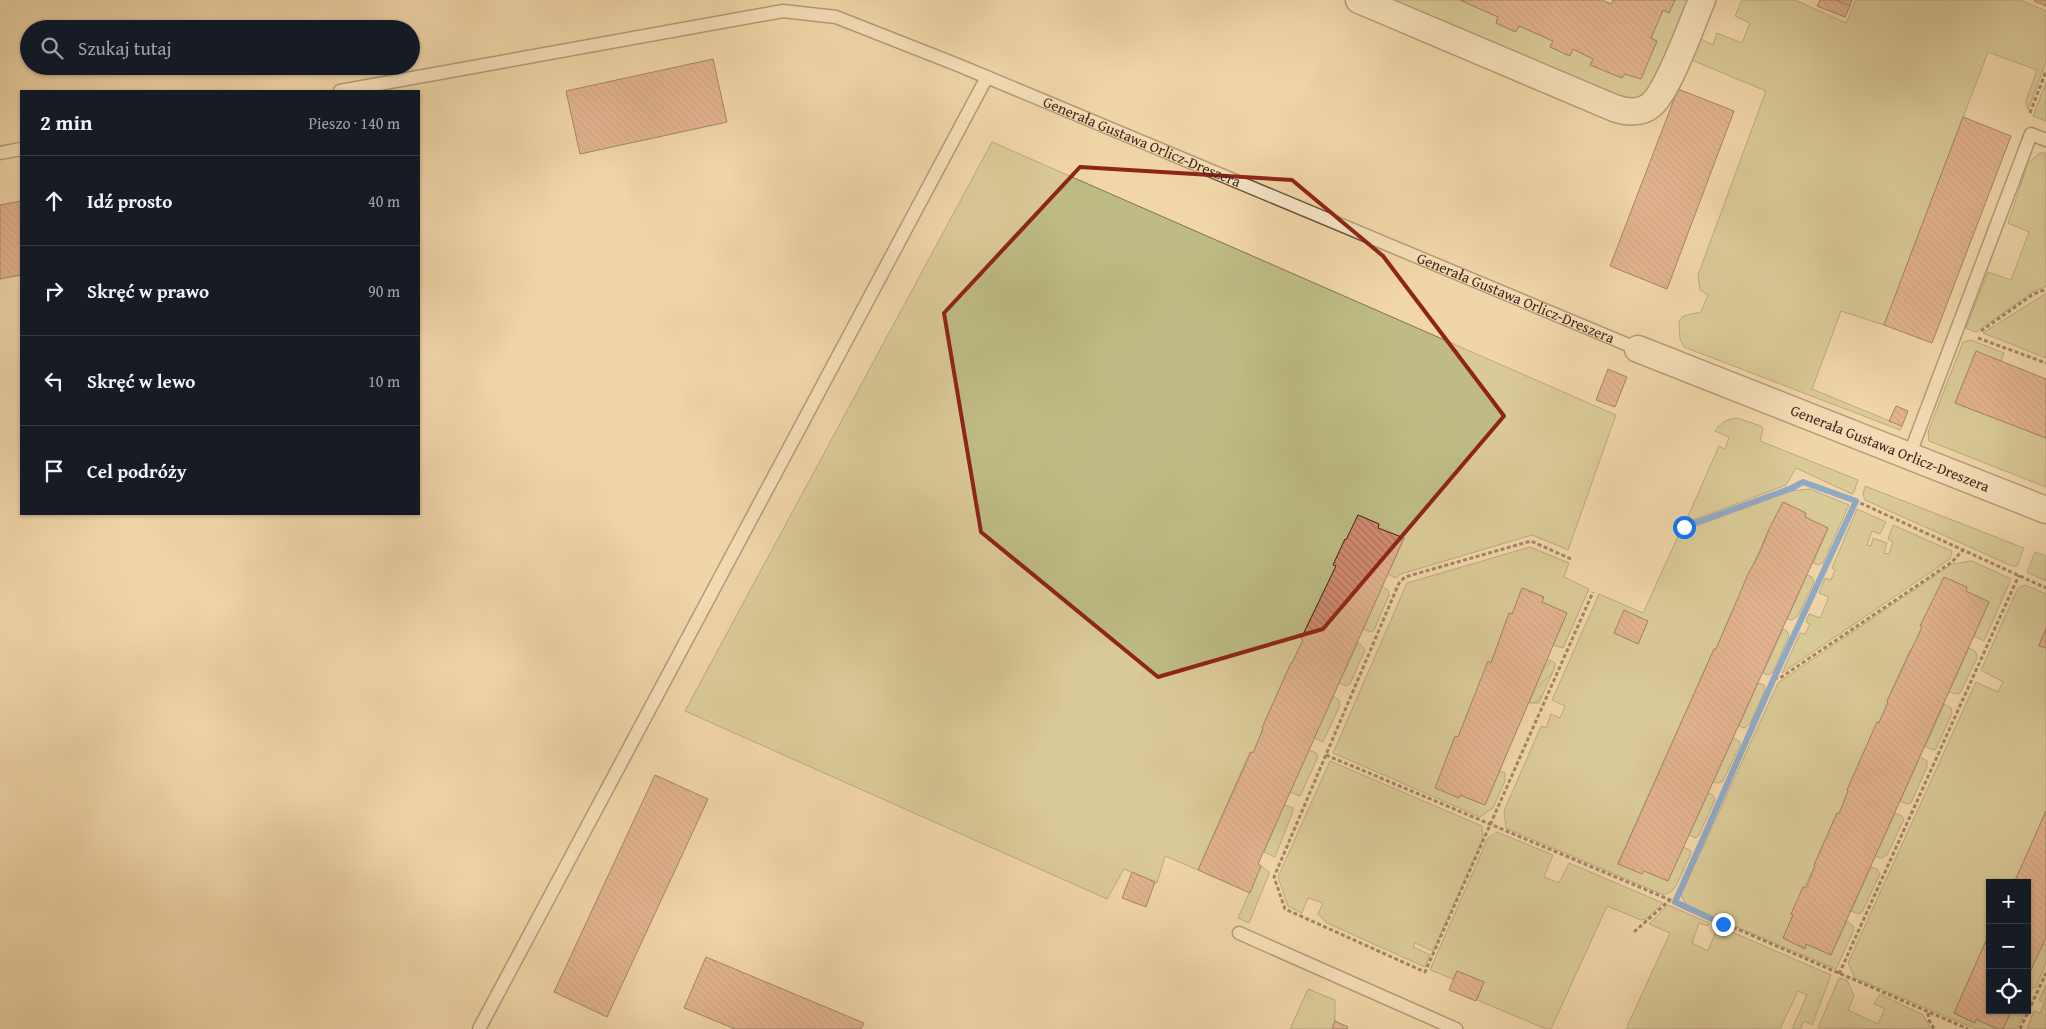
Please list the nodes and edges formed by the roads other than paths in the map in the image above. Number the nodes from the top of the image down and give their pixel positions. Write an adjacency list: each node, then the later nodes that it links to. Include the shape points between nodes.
1 (1359, 0): 2 (street, via 1614,108 1632,112 1651,106 1662,93)
2 (1702, 0)
3 (987, 77): 4 (lane, Generała Gustawa Orlicz-Dreszera, via 836,17 783,11); 8 (lane, Generała Gustawa Orlicz-Dreszera); 12 (lane)
4 (346, 90)
5 (2046, 140): 9 (lane, via 2031,134)
6 (20, 149): 7 (lane)
7 (0, 153)
8 (1638, 348): 9 (street, Generała Gustawa Orlicz-Dreszera)
9 (1909, 456): 10 (street, Generała Gustawa Orlicz-Dreszera)
10 (2046, 510)
11 (1239, 933): 13 (lane)
12 (479, 1029)
13 (1456, 1029)

